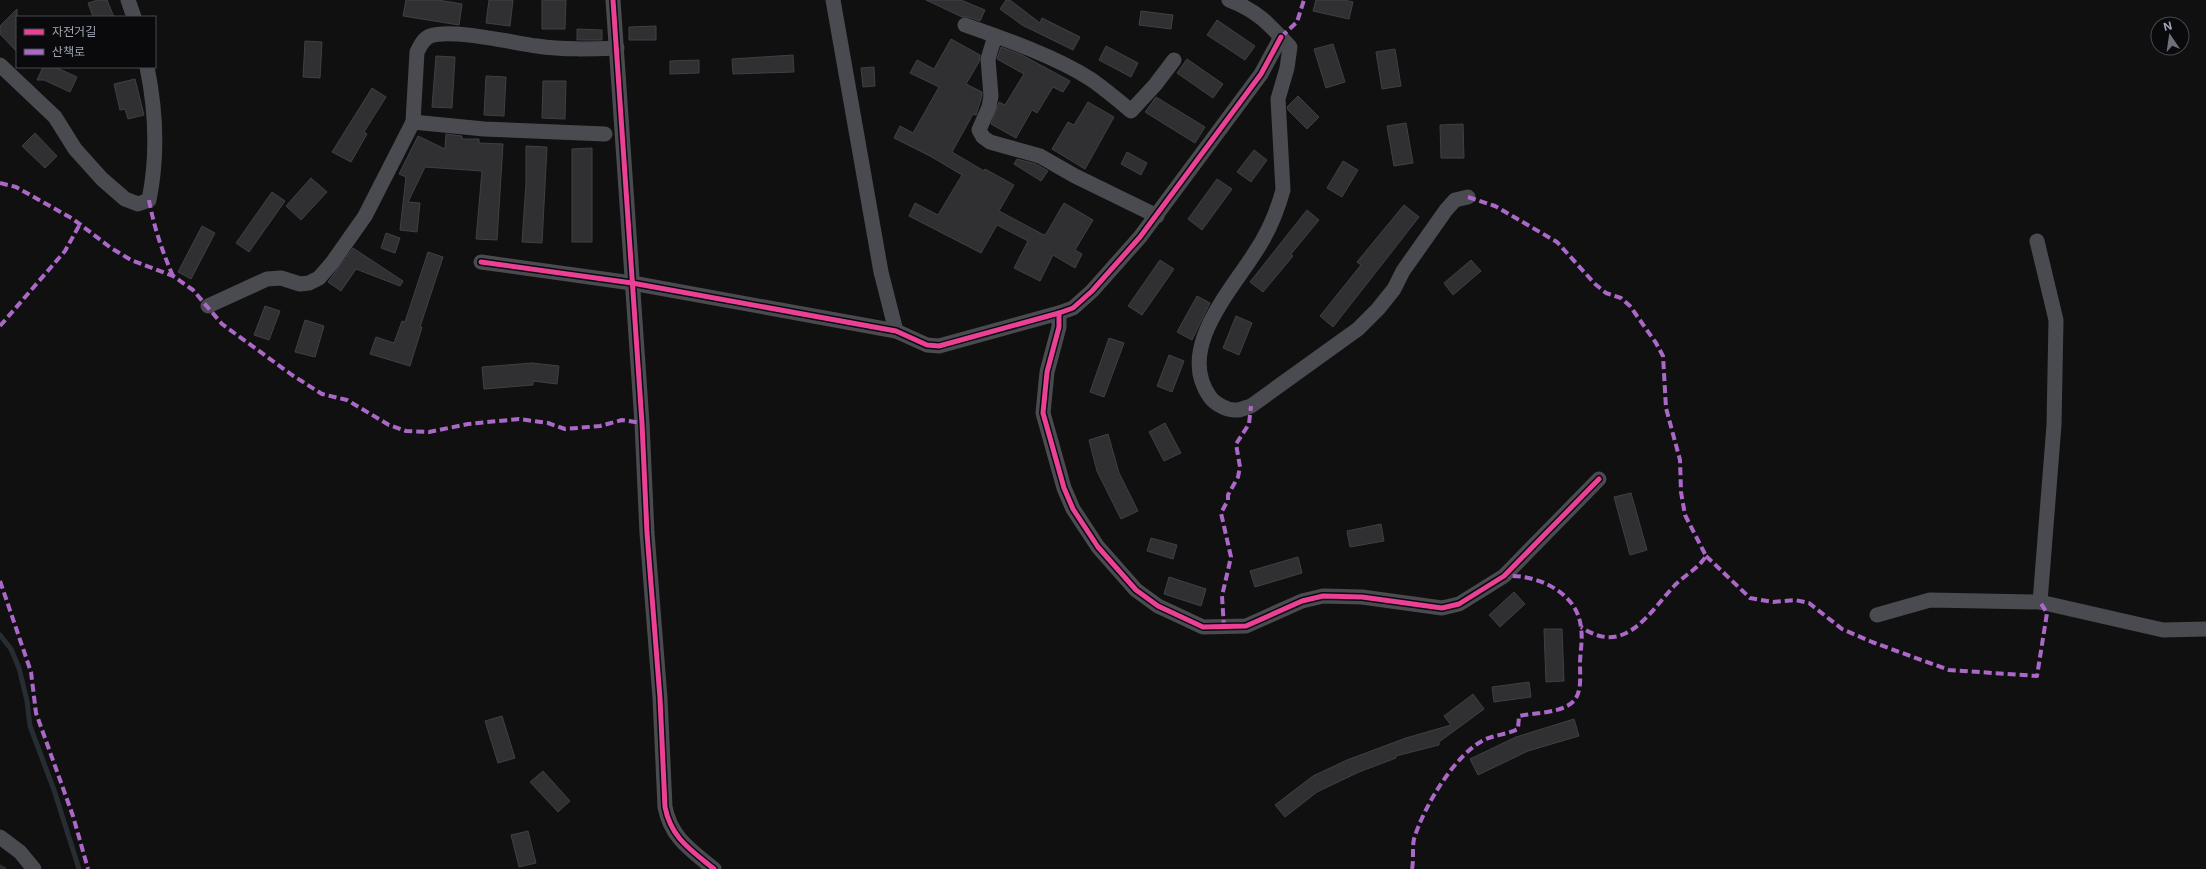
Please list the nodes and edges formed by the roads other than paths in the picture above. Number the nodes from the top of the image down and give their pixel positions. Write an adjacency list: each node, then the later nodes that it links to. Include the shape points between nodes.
1 (128, 0): 5 (street)
2 (613, 0): 9 (street)
3 (833, 0): 22 (street, via 881,272)
4 (1229, 0): 8 (street, via 1255,13)
5 (134, 16)
6 (965, 26): 7 (street)
7 (995, 36): 10 (street, via 1073,69 1131,111 1156,85); 16 (street, via 988,59 991,96 979,130 983,136 990,142 1040,156)
8 (1281, 37): 15 (street, via 1290,47 1278,99 1283,190 1280,203 1255,253 1223,300 1205,335 1198,366 1200,377 1212,399 1222,406 1237,410 1251,406 1353,333 1394,289 1446,210 1455,200); 16 (street, via 1260,74)
9 (617, 48): 13 (street, via 575,50 492,38 442,34 430,36 422,42 417,52); 19 (street)
10 (1174, 60)
11 (0, 65): 12 (street, via 55,117 75,148 102,178 125,199 138,204 149,200 156,150)
12 (147, 68)
13 (414, 122): 14 (street, via 484,129); 20 (street, via 365,216 332,264 319,278 300,284 281,278 268,279)
14 (605, 134)
15 (1468, 197)
16 (1157, 216): 21 (street, via 1092,291 1072,308)
17 (2037, 241): 24 (street, via 2056,320 2054,425)
18 (481, 262): 19 (street)
19 (632, 283): 22 (street); 29 (street, via 665,807 673,832)
20 (208, 306)
21 (1059, 314): 22 (street, via 939,346 927,345); 23 (street, via 1059,327 1047,372 1043,413 1064,488 1073,509 1098,547 1136,590 1158,606 1203,628 1246,626 1302,601 1323,596 1362,597 1442,608 1459,604 1504,576)
22 (896, 331)
23 (1599, 479)
24 (2040, 602): 25 (street, via 1930,600); 26 (street, via 2163,630)
25 (1877, 615)
26 (2206, 629)
27 (0, 837): 28 (street, via 20,852)
28 (34, 869)
29 (714, 869)

